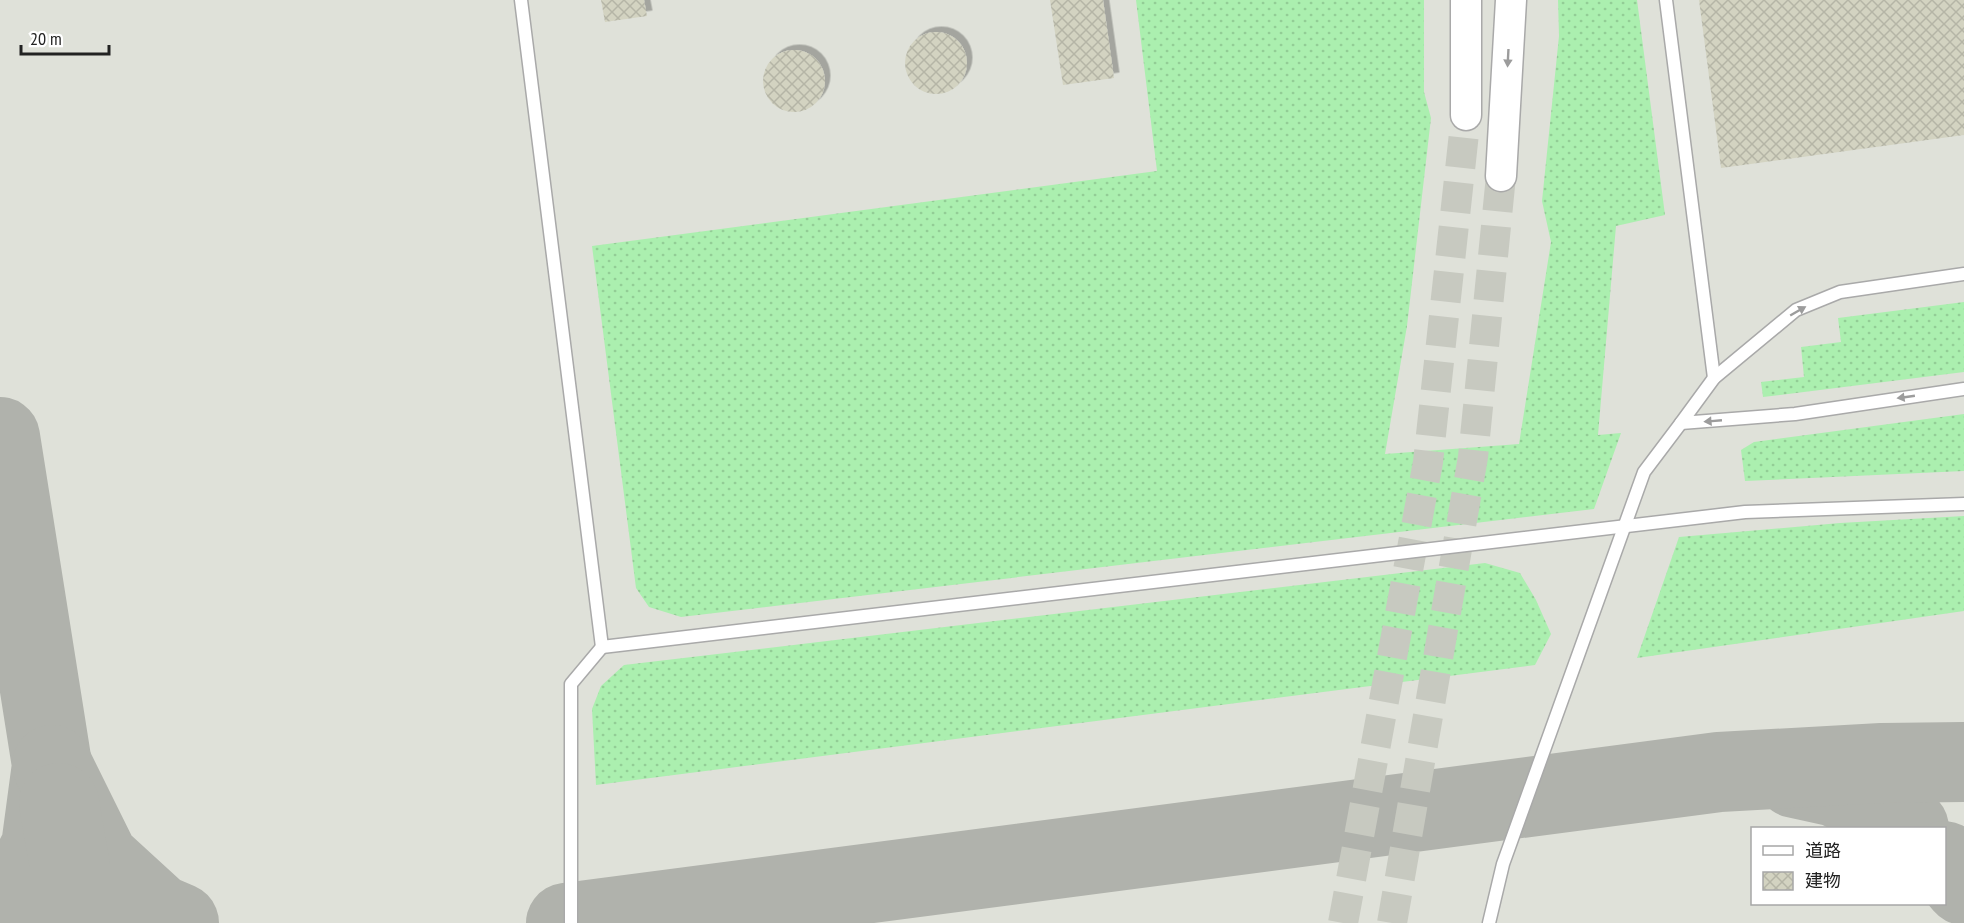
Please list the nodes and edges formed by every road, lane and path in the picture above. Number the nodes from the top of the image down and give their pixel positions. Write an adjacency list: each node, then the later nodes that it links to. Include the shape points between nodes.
1 (521, 0): 13 (lane)
2 (1466, 0): 5 (street)
3 (1511, 0): 6 (street, one-way to 6)
4 (1666, 0): 8 (lane)
5 (1466, 116)
6 (1501, 176)
7 (1964, 274): 8 (lane, one-way to 7, via 1796,310 1840,292)
8 (1714, 378): 10 (lane)
9 (1964, 389): 10 (lane, one-way to 10, via 1795,414)
10 (1681, 423): 12 (lane, via 1644,472)
11 (1964, 504): 12 (lane, via 1745,512)
12 (1624, 527): 13 (lane); 15 (lane, via 1503,864)
13 (602, 647): 14 (lane, via 571,684)
14 (571, 923)
15 (1489, 923)

